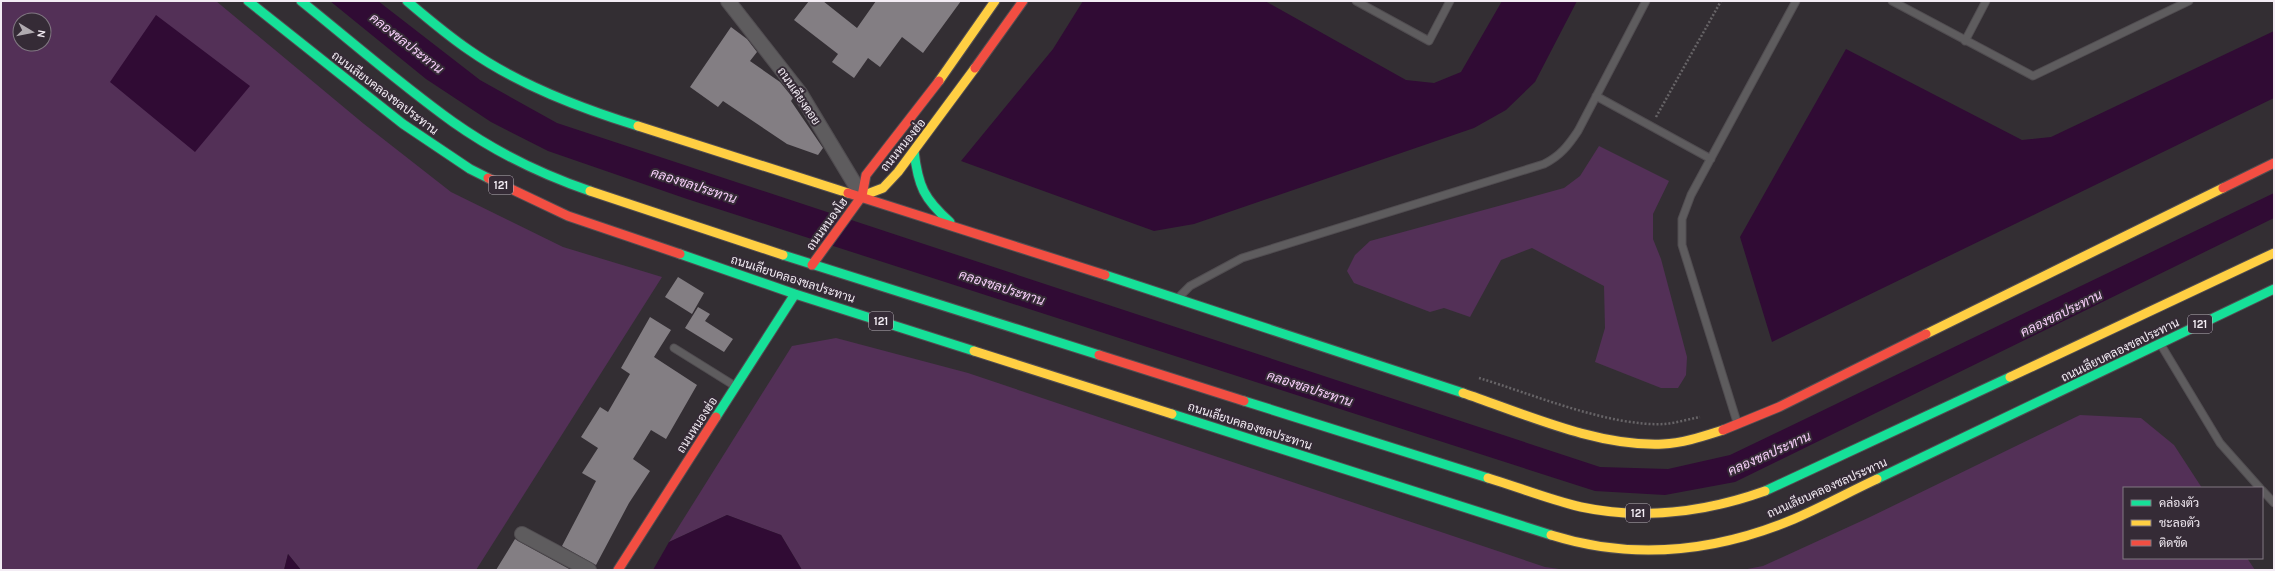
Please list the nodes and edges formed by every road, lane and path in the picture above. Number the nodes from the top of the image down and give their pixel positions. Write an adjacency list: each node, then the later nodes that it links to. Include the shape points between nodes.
1 (248, 1): 27 (main road, ถนนเลียบคลองชลประทาน / 121, via 403,124 470,169 568,216)
2 (301, 1): 24 (main road, ถนนเลียบคลองชลประทาน / 121, via 453,122 498,150 533,168 594,193)
3 (407, 1): 21 (main road, via 479,57 543,91 606,116)
4 (728, 1): 21 (street, ถนนเคียงดอย, via 800,92)
5 (995, 1): 21 (main road, ถนนหนองฮ่อ, via 938,83 866,175)
6 (1024, 1): 18 (main road, ถนนหนองฮ่อ)
7 (1356, 1): 8 (lane, via 1429,41)
8 (1450, 1)
9 (1646, 1): 16 (lane)
10 (1721, 1): 17 (path)
11 (1796, 1): 19 (lane)
12 (1892, 1): 15 (lane)
13 (1986, 1): 15 (lane)
14 (2189, 1): 15 (lane, via 2032,76)
15 (1966, 41)
16 (1596, 96): 17 (lane); 28 (lane, via 1568,147 1544,164 1242,258 1190,286)
17 (1651, 126): 19 (lane)
18 (914, 152): 21 (main road, ถนนหนองฮ่อ, via 883,188); 22 (main road, via 920,190 931,206)
19 (1711, 159): 34 (lane, via 1691,195 1682,219 1682,245)
20 (2274, 163): 34 (main road, via 1779,407)
21 (862, 196): 22 (main road); 24 (main road, ถนนหนองโฮ)
22 (958, 228): 28 (main road)
23 (2274, 253): 24 (main road, ถนนเลียบคลองชลประทาน / 121, via 1780,486 1722,505 1677,513 1634,514 1581,507)
24 (812, 265): 25 (main road, ถนนหนองโฮ)
25 (806, 276)
26 (2274, 289): 29 (main road, ถนนเลียบคลองชลประทาน / 121)
27 (797, 291): 29 (main road, ถนนเลียบคลองชลประทาน / 121, via 1574,542 1661,551 1705,546 1742,538 1794,518); 32 (main road, ถนนหนองฮ่อ)
28 (1178, 298): 34 (main road, via 1600,439 1666,444 1696,438)
29 (2160, 343): 35 (lane, via 2220,443)
30 (674, 348): 32 (lane)
31 (1478, 378): 33 (path, via 1600,416 1634,423 1665,424)
32 (736, 386): 40 (main road, ถนนหนองฮ่อ)
33 (1704, 416)
34 (1738, 423)
35 (2259, 487)
36 (2263, 491): 37 (lane)
37 (2274, 503)
38 (522, 534): 39 (street)
39 (589, 570)
40 (618, 570)

